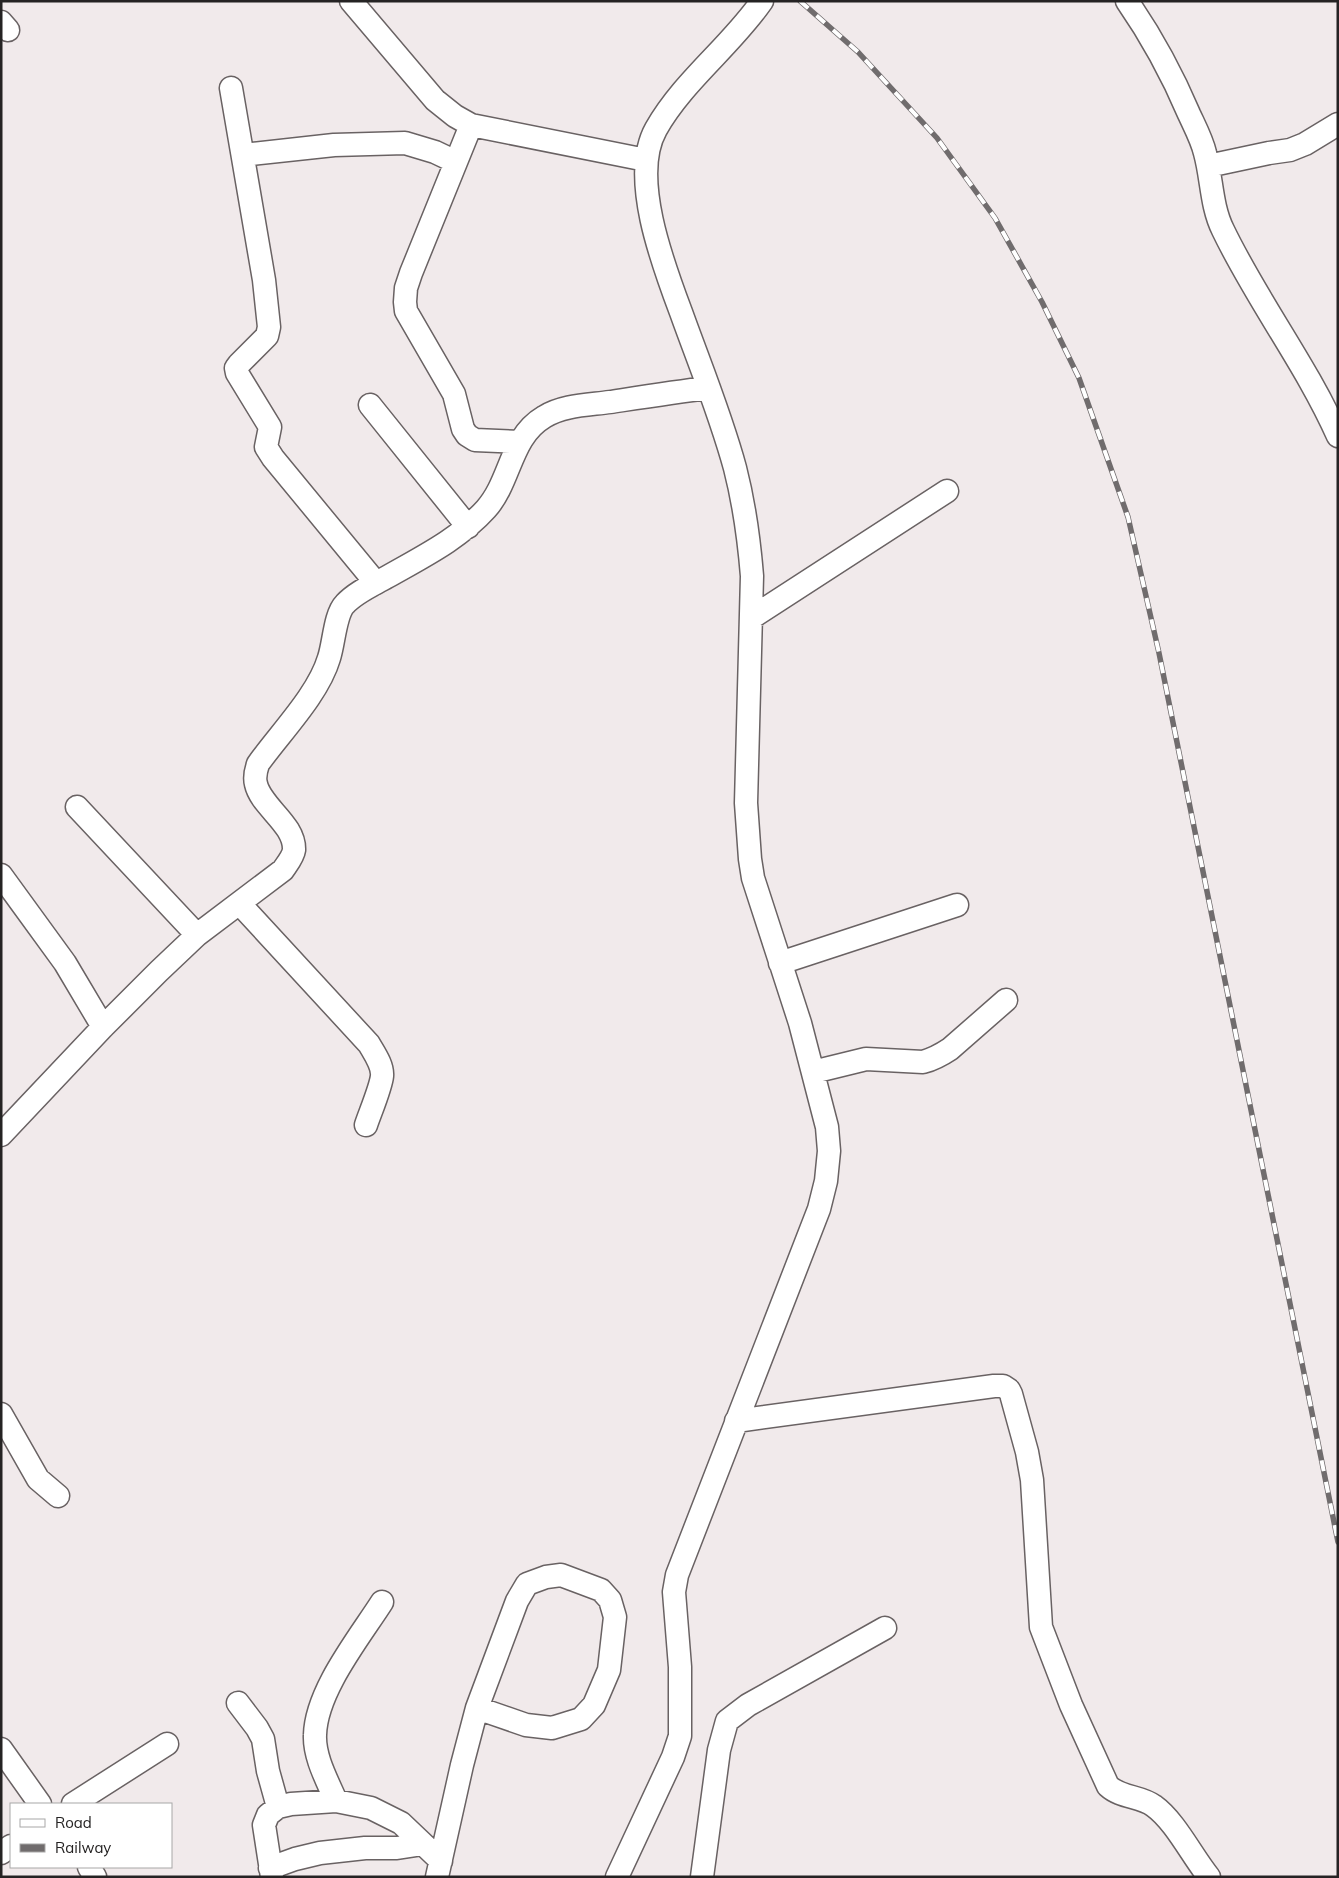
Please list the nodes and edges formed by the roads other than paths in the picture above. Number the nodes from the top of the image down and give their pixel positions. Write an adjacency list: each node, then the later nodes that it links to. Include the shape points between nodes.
1 (351, 1): 6 (street, via 435,100)
2 (762, 1): 9 (street, via 670,109 656,130)
3 (1127, 1): 8 (street, via 1165,61)
4 (231, 88): 7 (street)
5 (1338, 124): 8 (street, via 1290,150)
6 (471, 126): 9 (street); 10 (street)
7 (243, 155): 10 (street, via 334,145 405,143); 17 (street, via 269,327 267,336 236,368 237,373 270,426 266,447 273,458)
8 (1207, 159): 13 (street, via 1222,228 1307,374)
9 (646, 160): 11 (street, via 652,220 662,262)
10 (456, 162): 14 (street, via 406,288 406,311 454,394 467,435 475,440)
11 (708, 388): 14 (street, via 563,410 544,417); 18 (street, via 735,468 744,512 752,576)
12 (370, 405): 16 (street)
13 (1338, 436)
14 (520, 442): 16 (street, via 488,507)
15 (947, 491): 18 (street)
16 (468, 527): 17 (street, via 450,541)
17 (376, 583): 21 (street, via 344,605 329,660 318,682 258,764 256,784 289,831 294,850 283,870)
18 (751, 618): 24 (street, via 747,836 753,878)
19 (76, 807): 23 (street)
20 (1, 875): 26 (street, via 65,963)
21 (240, 904): 23 (street); 28 (street, via 369,1044 382,1076)
22 (957, 905): 24 (street)
23 (198, 935): 26 (street)
24 (780, 963): 27 (street)
25 (1006, 1000): 27 (street, via 936,1058 924,1062 866,1059)
26 (103, 1027): 29 (street)
27 (813, 1072): 31 (street, via 827,1127 826,1181 819,1209)
28 (366, 1125)
29 (1, 1135)
30 (1, 1414): 32 (street, via 38,1480)
31 (736, 1421): 46 (street, via 685,1554 674,1592 680,1667 680,1736); 48 (street, via 994,1386 1009,1390 1032,1480 1041,1627 1071,1705 1108,1786 1156,1807)
32 (58, 1496)
33 (382, 1602): 39 (street, via 336,1673 319,1712 315,1736 319,1762)
34 (885, 1628): 47 (street, via 748,1705 727,1721)
35 (238, 1703): 42 (street, via 263,1739)
36 (478, 1708): 36 (street, via 526,1725 552,1728 581,1719 594,1705 609,1670 615,1618 610,1600 601,1590 561,1575 527,1584 517,1601); 44 (street)
37 (168, 1744): 41 (street)
38 (1, 1749): 40 (street)
39 (336, 1801): 42 (street); 43 (street, via 371,1808 401,1823)
40 (39, 1803)
41 (75, 1803)
42 (278, 1807): 45 (street, via 268,1815 264,1825)
43 (423, 1844): 44 (street); 45 (street, via 320,1853 295,1859)
44 (439, 1869)
45 (271, 1872)
46 (617, 1877)
47 (702, 1877)
48 (1209, 1877)

